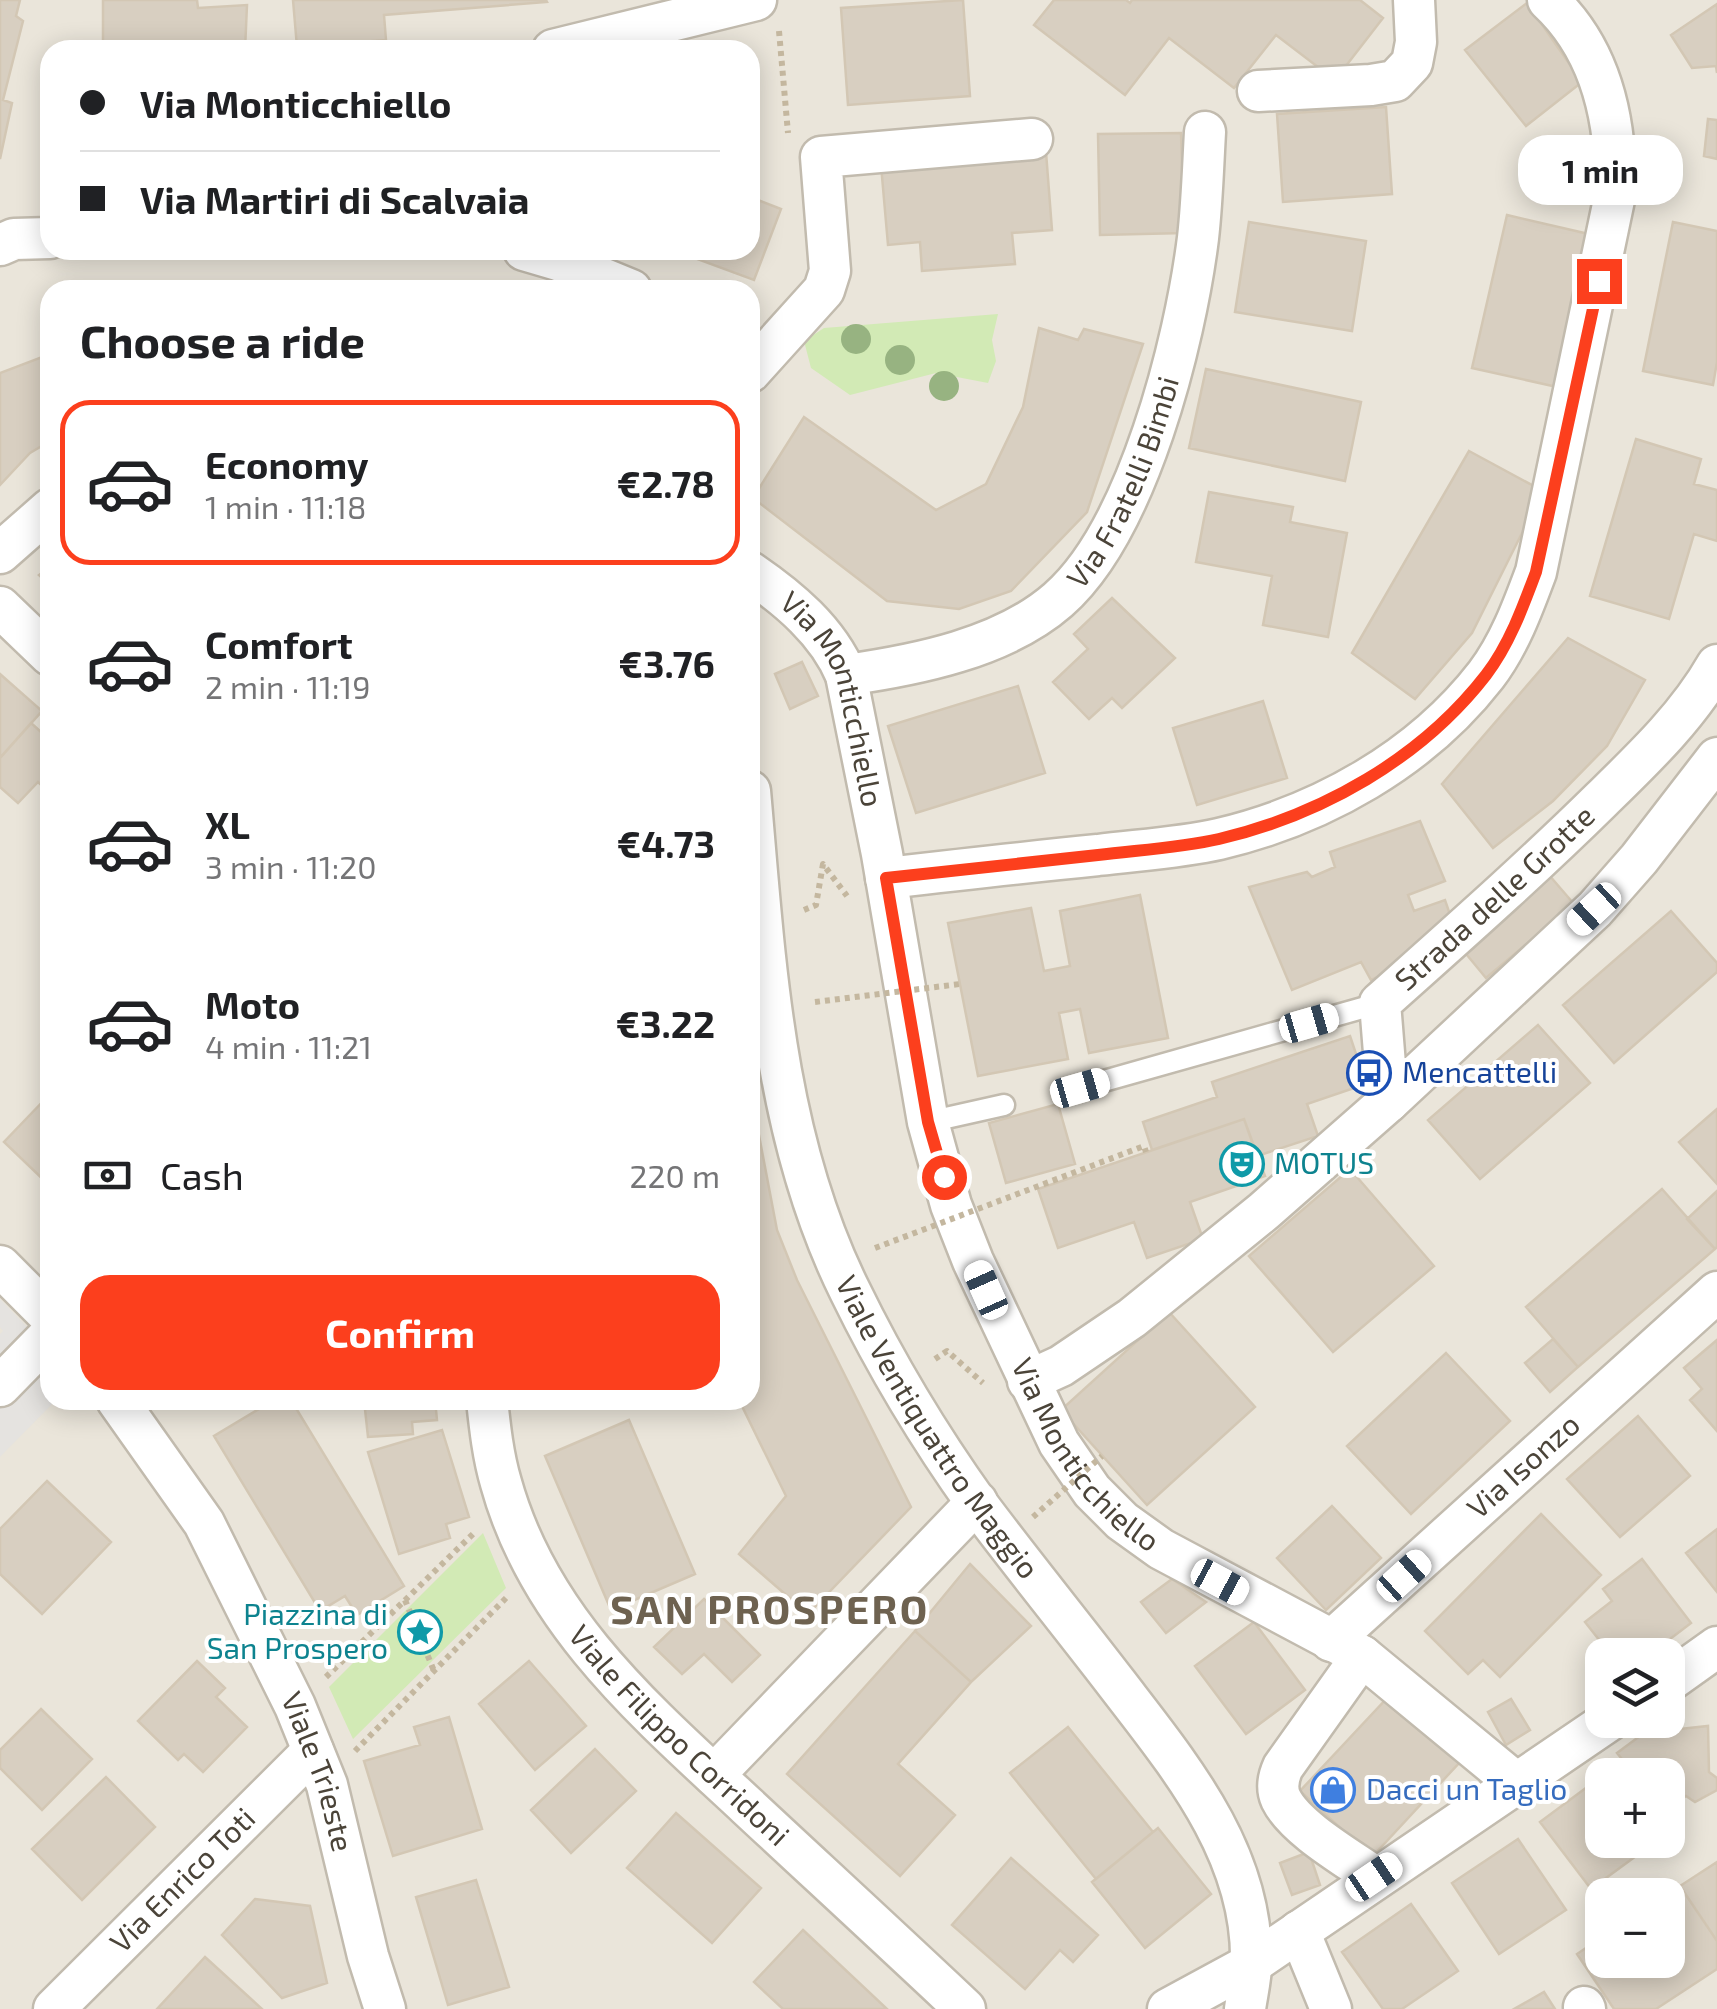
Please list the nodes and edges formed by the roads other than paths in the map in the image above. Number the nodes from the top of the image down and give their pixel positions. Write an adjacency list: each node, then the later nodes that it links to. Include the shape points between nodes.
1 (756, 0): 4 (street)
2 (1414, 0): 5 (street, via 1412,63 1395,81)
3 (1548, 0): 20 (street, via 1594,62 1612,126 1615,195 1536,572 1488,672 1455,711 1394,762 1273,824 1192,844)
4 (593, 40)
5 (1258, 90)
6 (1205, 132): 17 (street, Via Fratelli Bimbi, via 1198,239 1155,428 1087,571 1033,618 998,635 914,663)
7 (1032, 139): 10 (street, via 821,157 830,271 824,290)
8 (558, 260): 9 (street)
9 (607, 280)
10 (760, 361)
11 (40, 518): 12 (street)
12 (0, 552)
13 (760, 581): 17 (street, Via Monticchiello, via 824,636)
14 (0, 607): 15 (street)
15 (40, 645)
16 (1717, 665): 18 (street, Strada delle Grotte)
17 (846, 675): 20 (street, Via Monticchiello)
18 (1702, 719): 22 (street, Strada delle Grotte)
19 (1717, 758): 24 (street, via 1594,909)
20 (884, 866): 26 (street, Via Monticchiello)
21 (760, 894): 35 (street, Viale Ventiquattro Maggio, via 773,1029 809,1186 850,1292)
22 (1380, 1002): 23 (lane, Strada delle Grotte); 24 (street)
23 (1080, 1088)
24 (1388, 1102): 31 (street, via 1132,1318)
25 (1004, 1105): 26 (lane)
26 (928, 1122): 31 (street, Via Monticchiello, via 962,1233)
27 (0, 1266): 29 (street)
28 (1717, 1292): 37 (street, Via Isonzo)
29 (40, 1306)
30 (40, 1344): 32 (street)
31 (1028, 1381): 37 (street, Via Monticchiello, via 1072,1465 1122,1520 1162,1549)
32 (0, 1386)
33 (124, 1410): 40 (street, Viale Trieste, via 204,1523 279,1672)
34 (488, 1410): 41 (street, Viale Filippo Corridoni, via 507,1504 560,1611 618,1685)
35 (976, 1502): 41 (street); 45 (street, Viale Ventiquattro Maggio, via 1197,1790 1238,1880)
36 (1717, 1647): 38 (street)
37 (1347, 1648): 42 (street, Via Monticchiello); 43 (street, Via Isonzo, via 1283,1768 1279,1796)
38 (1685, 1670)
39 (1585, 1737): 42 (street)
40 (330, 1755): 46 (street, Via Enrico Toti); 47 (street, Viale Trieste, via 326,1786)
41 (714, 1776): 48 (street, Viale Filippo Corridoni)
42 (1516, 1783): 43 (street)
43 (1374, 1877): 44 (street)
44 (1299, 1931): 45 (street); 51 (street)
45 (1252, 1964): 49 (street); 50 (street, Viale Ventiquattro Maggio)
46 (54, 2009)
47 (385, 2009)
48 (966, 2009)
49 (1168, 2009)
50 (1245, 2009)
51 (1332, 2009)

